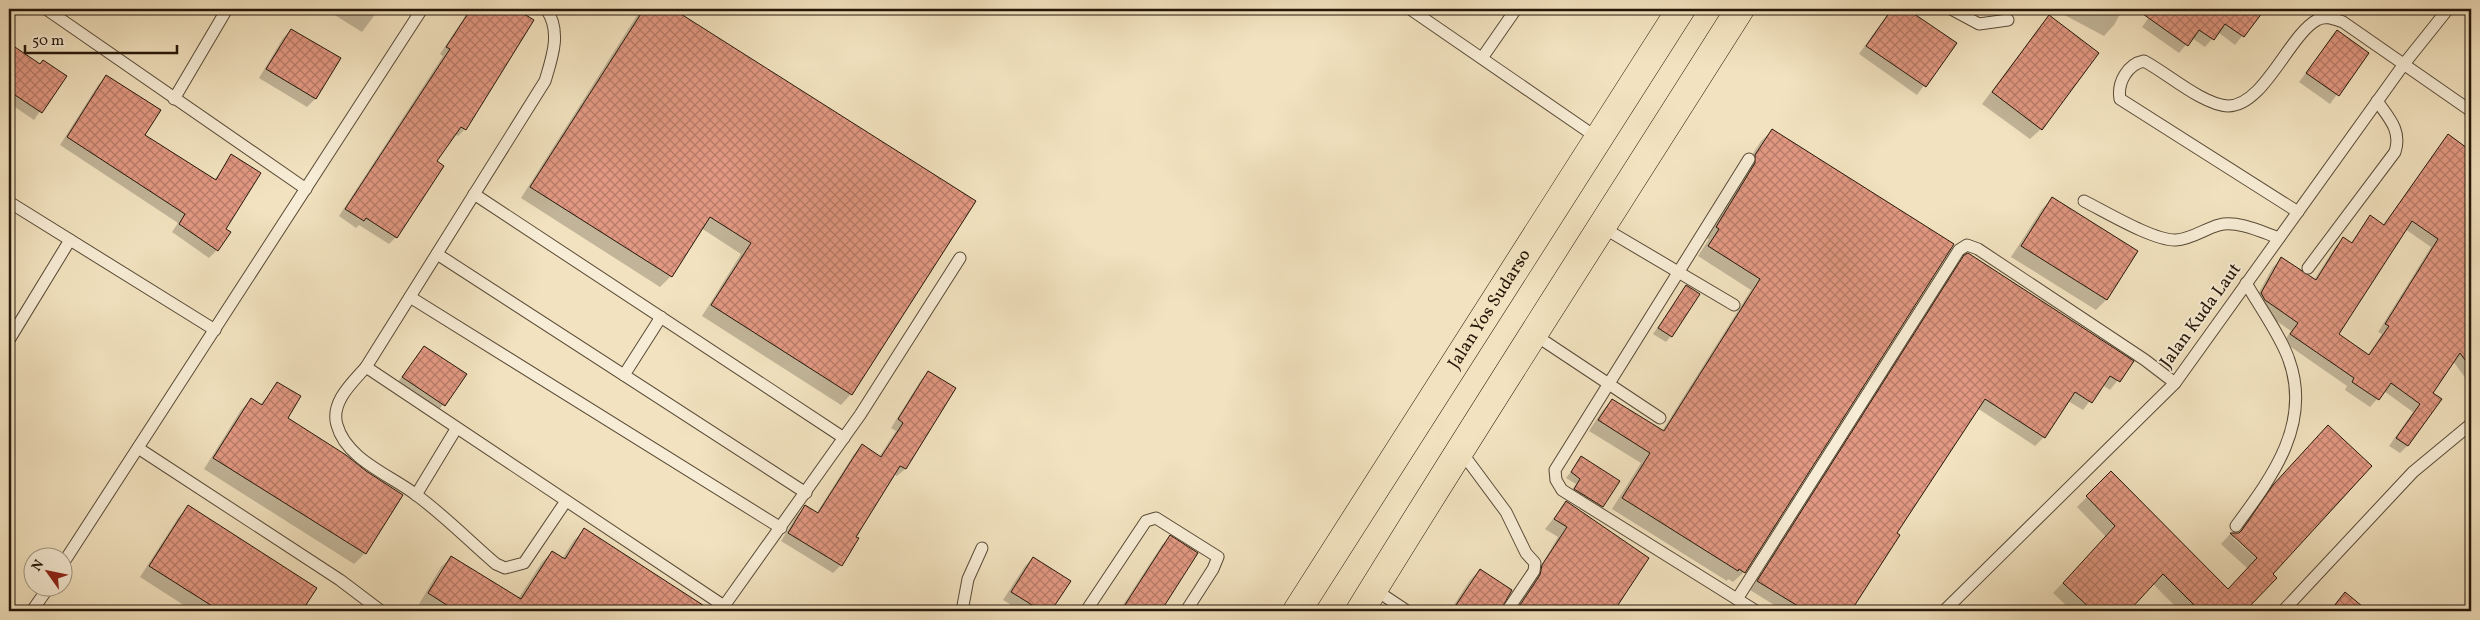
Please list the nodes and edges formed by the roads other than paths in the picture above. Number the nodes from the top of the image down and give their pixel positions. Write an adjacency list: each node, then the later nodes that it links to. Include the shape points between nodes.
1 (46, 9): 14 (lane)
2 (227, 9): 14 (lane)
3 (422, 9): 19 (lane)
4 (546, 9): 20 (lane, via 552,17 555,49 544,81)
5 (1410, 9): 12 (lane)
6 (1516, 9): 12 (lane)
7 (1682, 9): 17 (main road, Jalan Yos Sudarso)
8 (1740, 9): 24 (main road)
9 (1951, 9): 11 (lane, via 1979,24)
10 (2448, 9): 13 (lane, Jalan Kuda Laut)
11 (2008, 20)
12 (1482, 58): 17 (lane)
13 (2404, 64): 15 (lane, Jalan Kuda Laut); 16 (lane); 23 (lane, via 2342,22 2326,17 2316,20 2305,30 2253,95 2241,104 2227,106 2210,102 2144,61 2136,63 2127,72 2118,91 2120,99)
14 (174, 99): 19 (lane)
15 (2377, 101): 23 (lane, Jalan Kuda Laut); 29 (lane, via 2396,130 2398,142 2395,152)
16 (2471, 111)
17 (1600, 139): 64 (main road, Jalan Yos Sudarso)
18 (1749, 159): 30 (lane)
19 (306, 188): 35 (lane)
20 (474, 194): 27 (lane); 34 (lane)
21 (2084, 201): 25 (lane, via 2160,239 2192,237 2228,223)
22 (9, 202): 26 (lane)
23 (2298, 212): 25 (lane, Jalan Kuda Laut)
24 (1602, 227): 30 (lane); 36 (main road)
25 (2279, 238): 31 (lane, Jalan Kuda Laut)
26 (70, 240): 35 (lane); 37 (lane)
27 (437, 254): 32 (lane); 39 (lane)
28 (960, 258): 45 (lane)
29 (2308, 268)
30 (1680, 273): 33 (lane); 41 (lane)
31 (2246, 283): 40 (lane, Jalan Kuda Laut); 51 (lane, via 2289,359 2296,385 2295,412 2290,440 2267,483)
32 (410, 297): 38 (lane); 52 (lane)
33 (1734, 305)
34 (661, 317): 39 (lane); 45 (lane)
35 (215, 330): 46 (lane)
36 (1534, 335): 41 (lane); 47 (main road)
37 (9, 340)
38 (366, 367): 44 (lane); 49 (lane, via 338,404 336,424 357,455)
39 (624, 375): 48 (lane)
40 (2175, 383): 56 (lane, via 1978,249 1967,245 1958,250); 68 (lane, Jalan Kuda Laut)
41 (1609, 384): 42 (lane); 56 (lane, via 1555,470 1556,480 1562,490)
42 (1660, 418)
43 (2471, 424): 69 (lane, via 2413,472)
44 (456, 429): 49 (lane); 50 (lane)
45 (844, 438): 48 (lane)
46 (138, 448): 54 (lane); 60 (lane, via 340,580)
47 (1459, 449): 57 (main road); 66 (lane, via 1506,512 1526,553 1535,563 1534,571)
48 (806, 493): 52 (lane)
49 (416, 495): 50 (lane, via 496,564 505,568 524,563)
50 (566, 502): 58 (lane)
51 (2236, 526)
52 (781, 528): 58 (lane)
53 (982, 548): 61 (lane, via 968,579)
54 (72, 550)
55 (41, 598): 59 (lane)
56 (1737, 599): 67 (lane)
57 (1367, 600): 65 (lane)
58 (727, 609)
59 (32, 611)
60 (381, 611)
61 (962, 611)
62 (1086, 611): 63 (lane, via 1146,521 1156,518 1218,557 1214,569)
63 (1186, 611)
64 (1297, 611)
65 (1407, 611)
66 (1507, 611)
67 (1756, 611)
68 (1944, 611)
69 (2282, 611)

